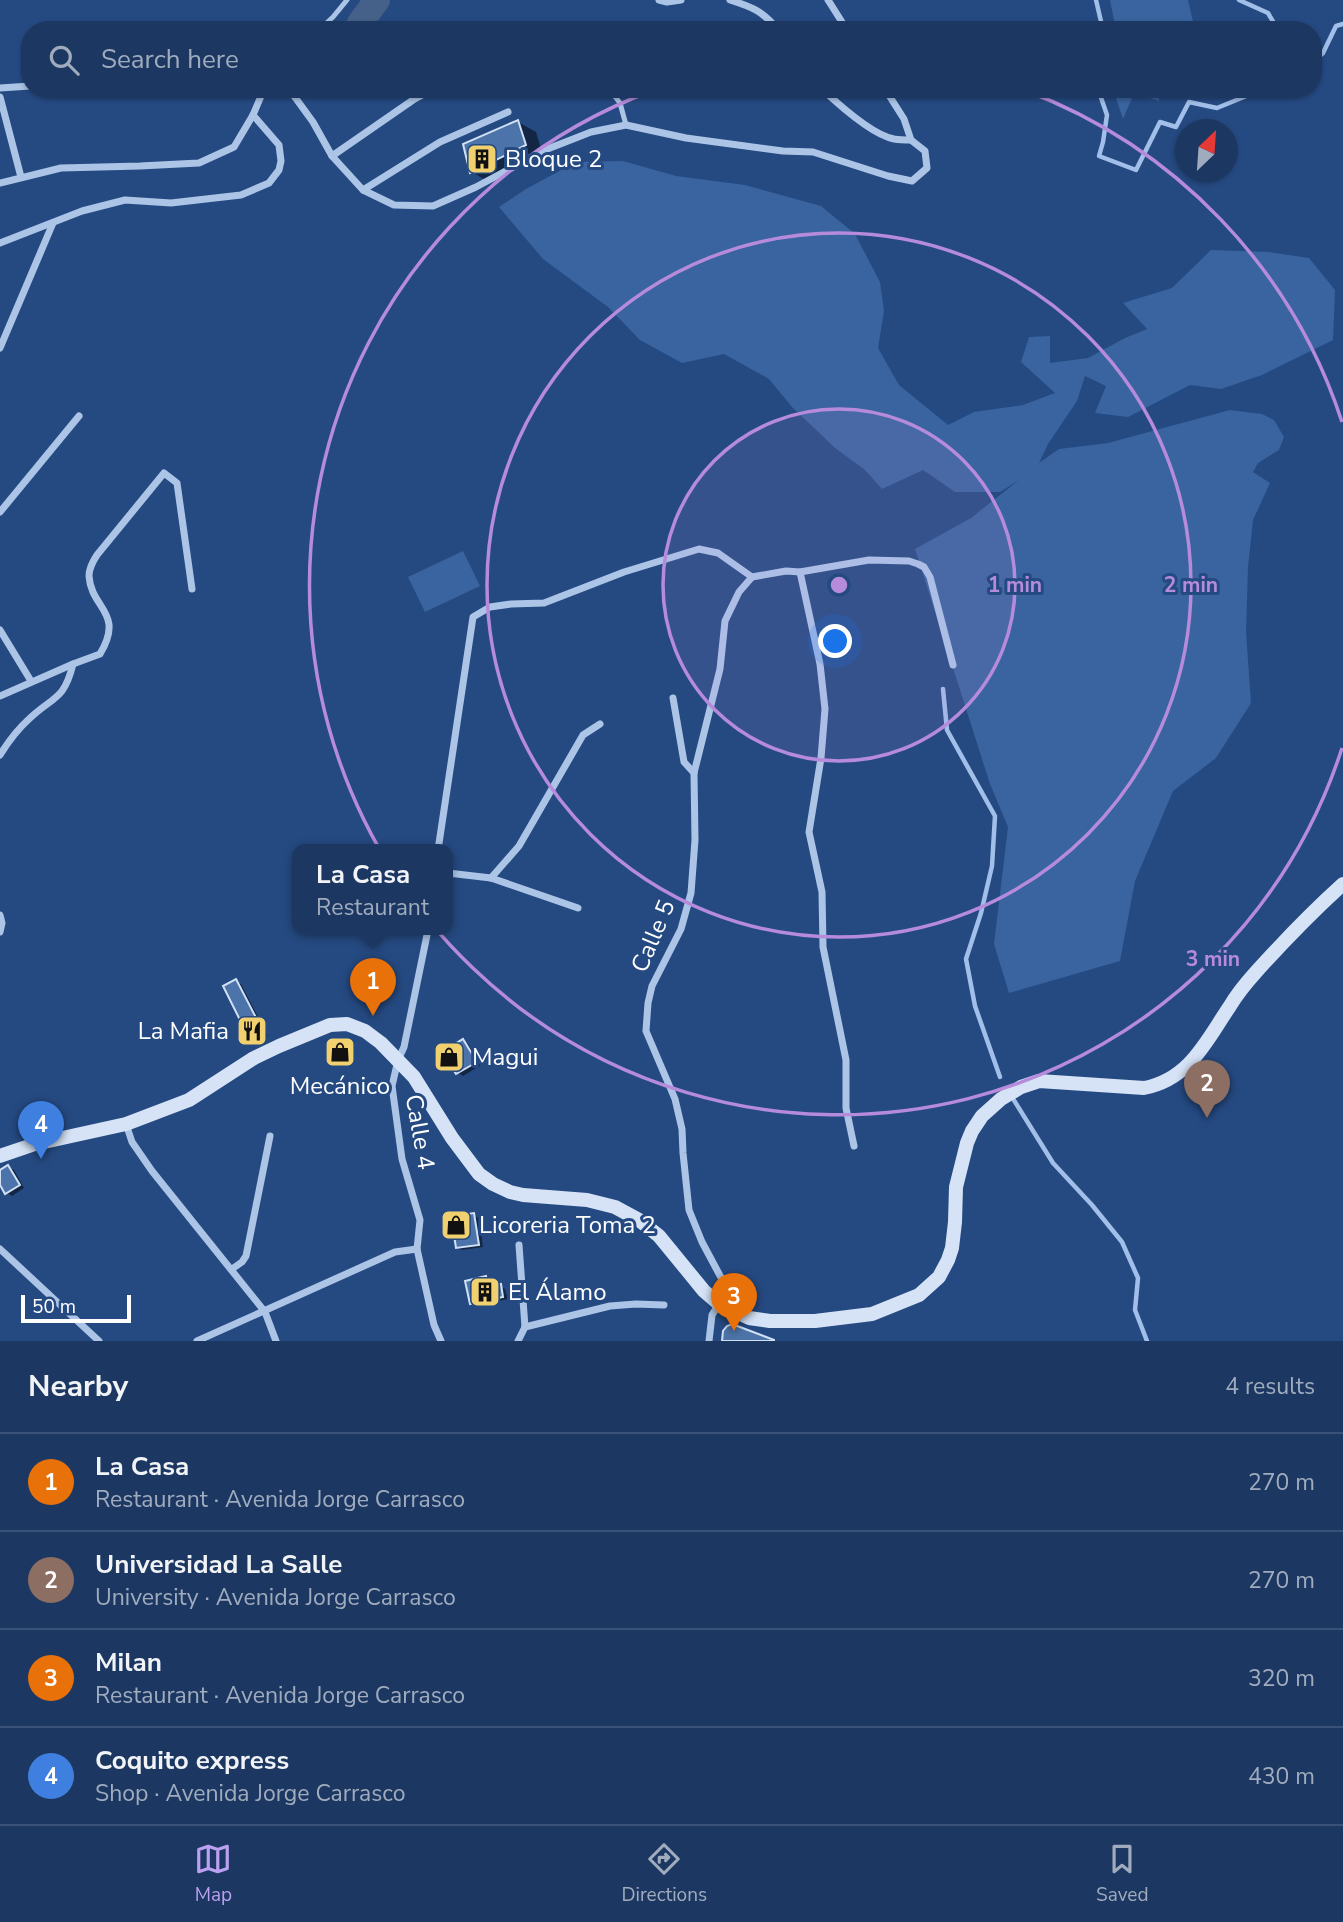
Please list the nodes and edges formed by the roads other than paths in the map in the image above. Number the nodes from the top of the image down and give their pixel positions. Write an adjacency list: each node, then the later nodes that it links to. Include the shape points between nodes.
1 (347, 0): 6 (lane)
2 (659, 0): 3 (street)
3 (681, 0)
4 (730, 0): 7 (street)
5 (828, 0): 8 (street)
6 (329, 21)
7 (771, 21)
8 (841, 21)
9 (21, 87): 10 (street)
10 (0, 88)
11 (0, 97): 23 (street)
12 (260, 98): 19 (street)
13 (296, 98): 22 (street)
14 (417, 98): 22 (street)
15 (616, 98): 20 (lane)
16 (832, 98): 21 (street, via 892,139)
17 (891, 98): 21 (street)
18 (508, 112): 25 (street, via 440,142)
19 (253, 115): 23 (street, via 234,146 199,163 61,168); 26 (street, via 279,145 279,170 269,183 241,195 171,203 125,201)
20 (626, 125): 21 (street, via 686,138 813,152 912,181 928,168 925,151); 25 (street, via 591,132 545,150 433,206 394,205)
21 (911, 140)
22 (332, 156): 25 (street)
23 (21, 177): 24 (street)
24 (0, 183)
25 (363, 190)
26 (53, 223): 27 (street); 28 (street)
27 (0, 243)
28 (0, 348)
29 (79, 416): 30 (street)
30 (0, 512)
31 (800, 572): 32 (street); 36 (street, via 869,560 909,561 924,567); 54 (street, via 825,709 809,832 822,892 823,947 846,1060 846,1108)
32 (752, 577): 42 (street, Calle 5, via 725,621 720,669); 43 (street, via 718,553 699,549 544,603 490,607 473,617)
33 (192, 589): 35 (street, via 177,483 164,473 91,565 89,576 110,627 108,642 100,654)
34 (0, 630): 37 (street)
35 (73, 664): 37 (street); 41 (street, via 63,690 29,719)
36 (953, 665)
37 (31, 681): 38 (street)
38 (0, 696)
39 (673, 698): 42 (street, via 684,762)
40 (600, 724): 45 (street, via 583,736 519,846)
41 (0, 754)
42 (694, 773): 60 (street, Calle 5, via 691,893 681,929 652,986 646,1031 676,1099 689,1210 725,1286)
43 (439, 844)
44 (453, 874): 45 (street)
45 (491, 878): 47 (street)
46 (1343, 884): 60 (main road, via 1256,972 1177,1076 1144,1088 1039,1081 990,1108 972,1131 962,1159 948,1260 939,1277 919,1295 872,1314 815,1321 749,1318)
47 (578, 908)
48 (0, 915): 49 (street)
49 (0, 932)
50 (427, 935): 51 (street, Calle 4)
51 (398, 1060): 52 (main road, via 365,1031 347,1024 330,1025 254,1058 189,1100); 58 (street, Calle 4, via 392,1086 402,1159 420,1220); 60 (main road, via 479,1174 510,1192 587,1200 615,1207 639,1220)
52 (126, 1124): 55 (main road); 59 (street, via 152,1171)
53 (270, 1136): 59 (street, via 246,1256)
54 (854, 1146)
55 (0, 1156)
56 (519, 1245): 63 (street)
57 (0, 1249): 64 (street)
58 (416, 1249): 62 (street, via 394,1252); 67 (street, Calle 4)
59 (232, 1269): 62 (street)
60 (719, 1304): 69 (street, Calle 5, via 712,1315)
61 (664, 1305): 63 (street, via 610,1306)
62 (265, 1312): 65 (street); 66 (street)
63 (525, 1327): 68 (street)
64 (99, 1341)
65 (197, 1341)
66 (276, 1341)
67 (442, 1341)
68 (518, 1341)
69 (709, 1341)

